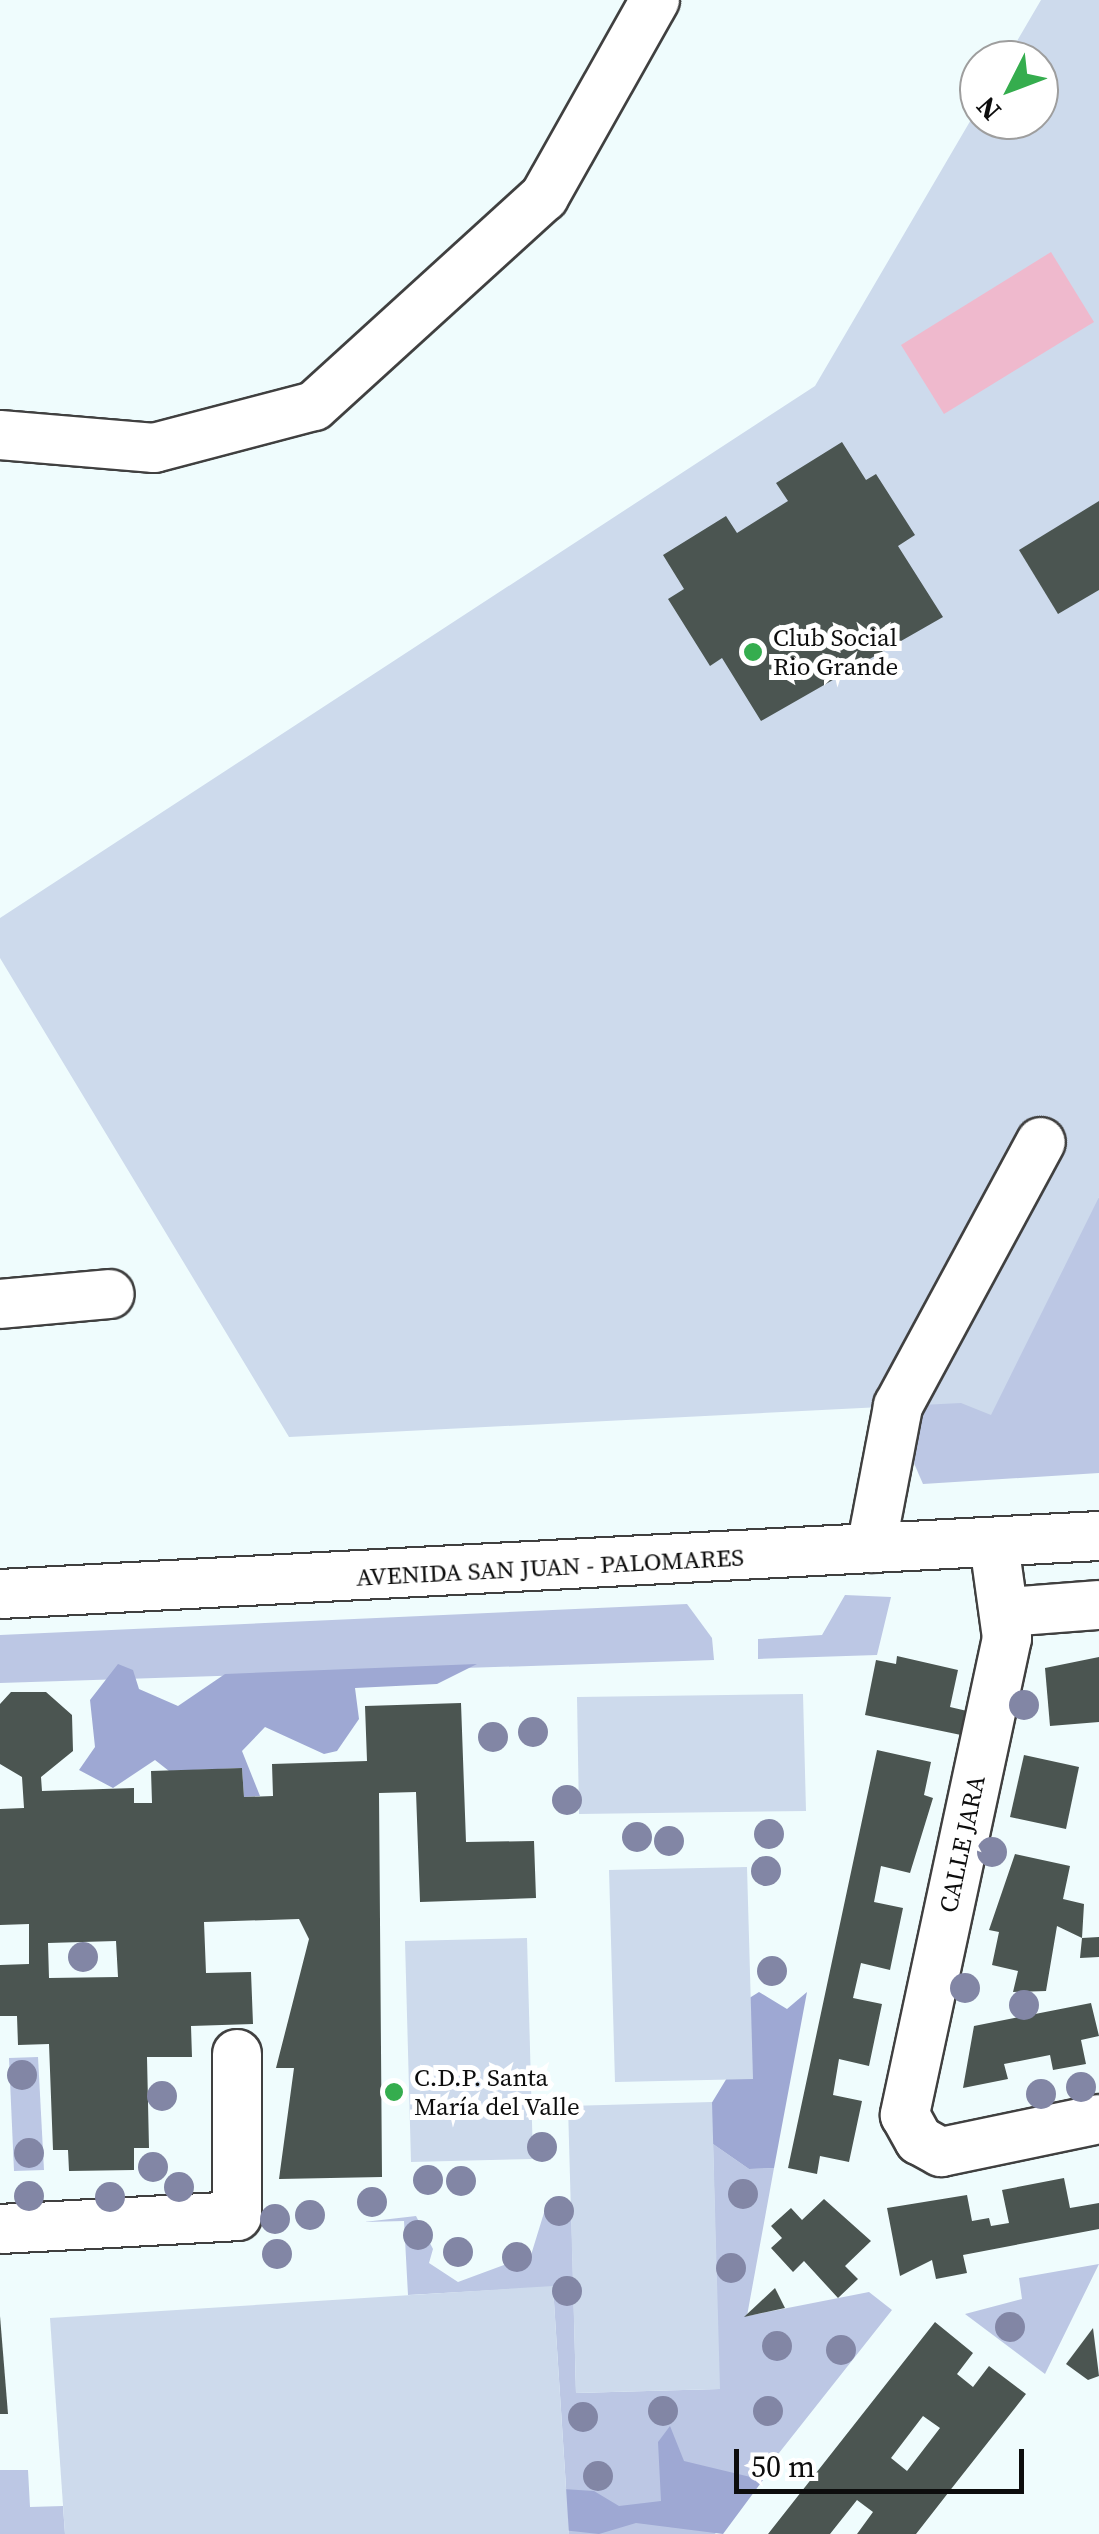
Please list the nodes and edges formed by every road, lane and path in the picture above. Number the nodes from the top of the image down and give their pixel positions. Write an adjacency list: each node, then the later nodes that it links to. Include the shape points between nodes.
1 (654, 0): 2 (street, via 544,197 314,406 154,448)
2 (0, 435)
3 (1041, 1142): 8 (street, via 898,1406)
4 (110, 1294): 5 (street)
5 (0, 1304)
6 (1099, 1536): 7 (street, AVENIDA SAN JUAN - PALOMARES)
7 (994, 1544): 8 (street, AVENIDA SAN JUAN - PALOMARES); 11 (street, CALLE JARA)
8 (870, 1548): 9 (street, AVENIDA SAN JUAN - PALOMARES)
9 (0, 1594)
10 (1099, 1605): 11 (street)
11 (1007, 1612): 13 (street, CALLE JARA, via 905,2105 919,2140 954,2152)
12 (236, 2054): 14 (street, via 236,2216)
13 (1099, 2119)
14 (0, 2229)

